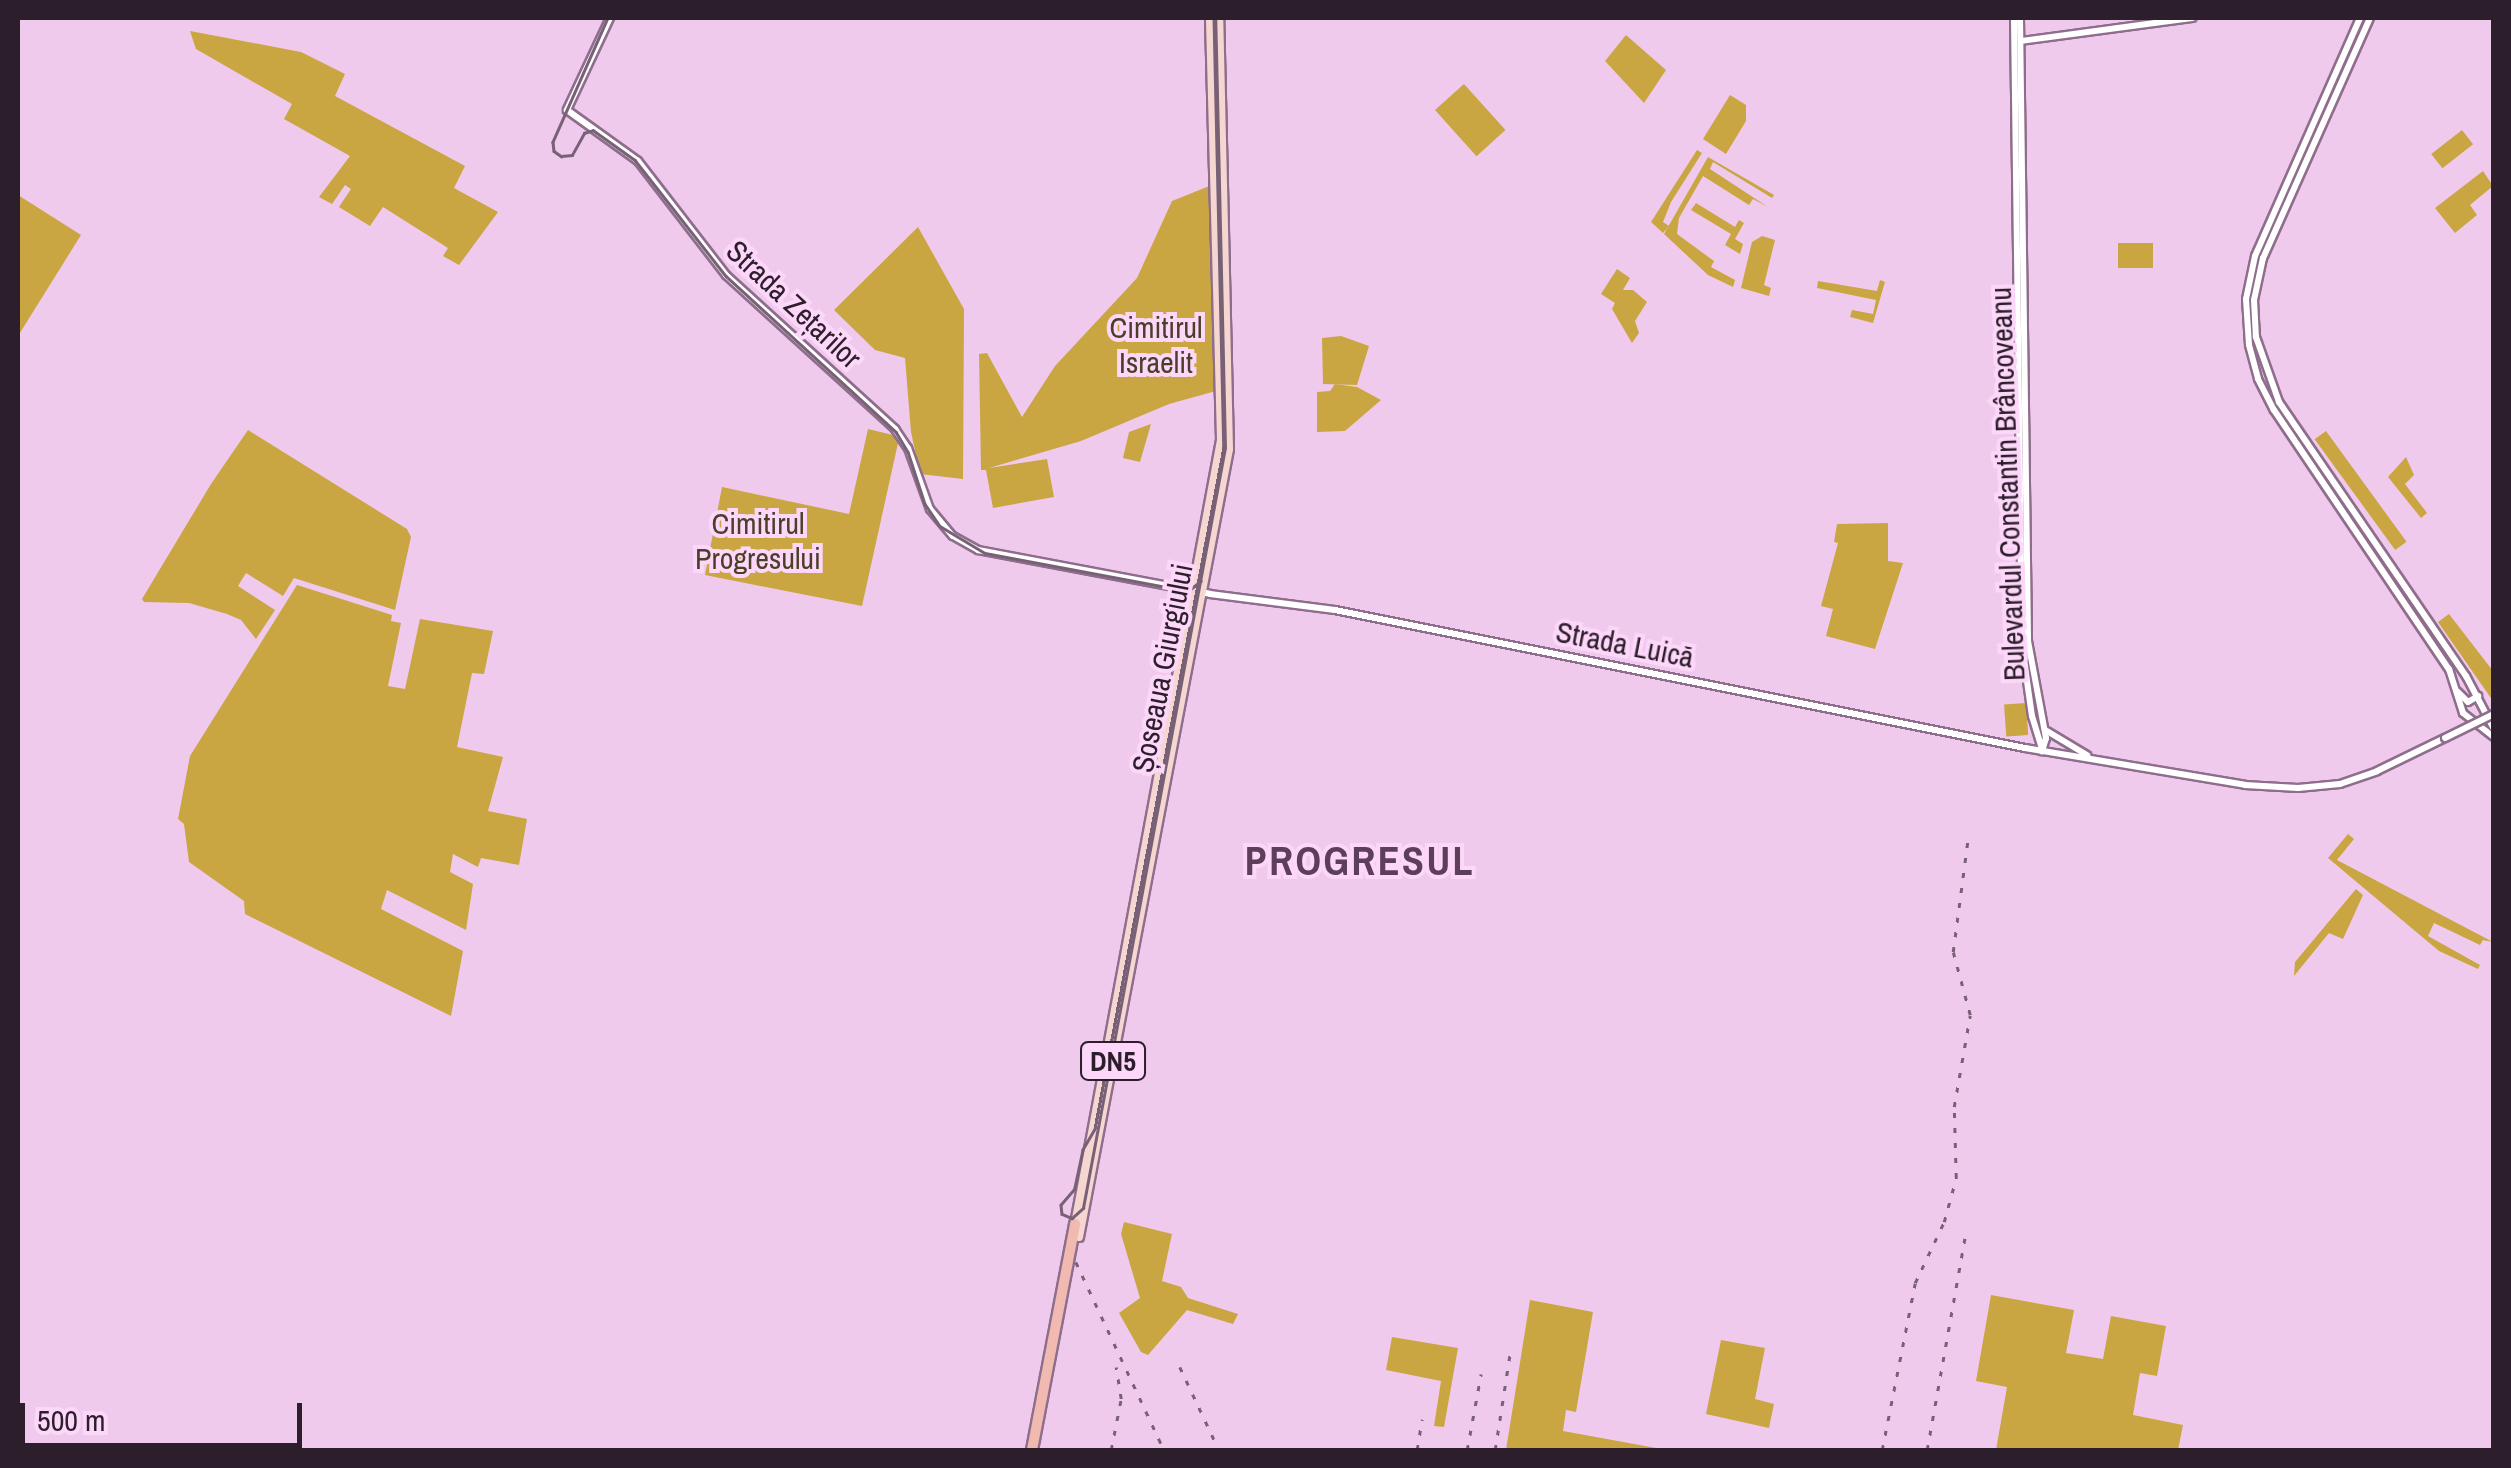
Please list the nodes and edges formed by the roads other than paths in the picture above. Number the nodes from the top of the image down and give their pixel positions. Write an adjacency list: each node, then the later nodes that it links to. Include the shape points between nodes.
1 (610, 18): 11 (main road, Strada Zețarilor, via 570,106 636,159 726,276 895,428 930,509)
2 (1210, 18): 12 (main road, Șoseaua Giurgiului / DN5, via 1221,434)
3 (1218, 18): 12 (main road, Șoseaua Giurgiului / DN5, via 1230,438)
4 (2017, 18): 8 (main road, Bulevardul Constantin Brâncoveanu)
5 (2192, 18): 8 (main road)
6 (2360, 18): 9 (main road)
7 (2370, 18): 9 (main road)
8 (2018, 42): 16 (main road, Bulevardul Constantin Brâncoveanu, via 2025,613)
9 (2313, 134): 10 (main road, via 2252,266 2247,332 2266,395)
10 (2353, 520): 13 (main road); 14 (main road)
11 (968, 546): 12 (main road, Strada Luică)
12 (1198, 592): 19 (main road, Strada Luică, via 1350,613); 22 (main road, Șoseaua Giurgiului / DN5)
13 (2469, 680): 14 (main road, via 2459,679); 15 (main road)
14 (2457, 691): 15 (main road, via 2470,702); 18 (main road, via 2464,714)
15 (2478, 696): 17 (main road)
16 (2036, 720): 19 (main road); 20 (main road, Bulevardul Constantin Brâncoveanu, via 2046,741); 21 (main road, via 2060,743)
17 (2493, 721): 21 (main road, bridge, via 2377,772 2327,786 2245,785)
18 (2494, 737)
19 (2026, 748): 20 (main road, Strada Luică)
20 (2042, 750): 21 (main road, Strada Luică)
21 (2109, 762)
22 (1096, 1129): 23 (main road, Șoseaua Giurgiului / DN5); 24 (main road, Șoseaua Giurgiului / DN5)
23 (1075, 1224): 25 (highway, Șoseaua Giurgiului / DN5)
24 (1078, 1237): 25 (highway, Șoseaua Giurgiului / DN5)
25 (1058, 1323): 26 (highway, Șoseaua Giurgiului / DN5)
26 (1034, 1450)

